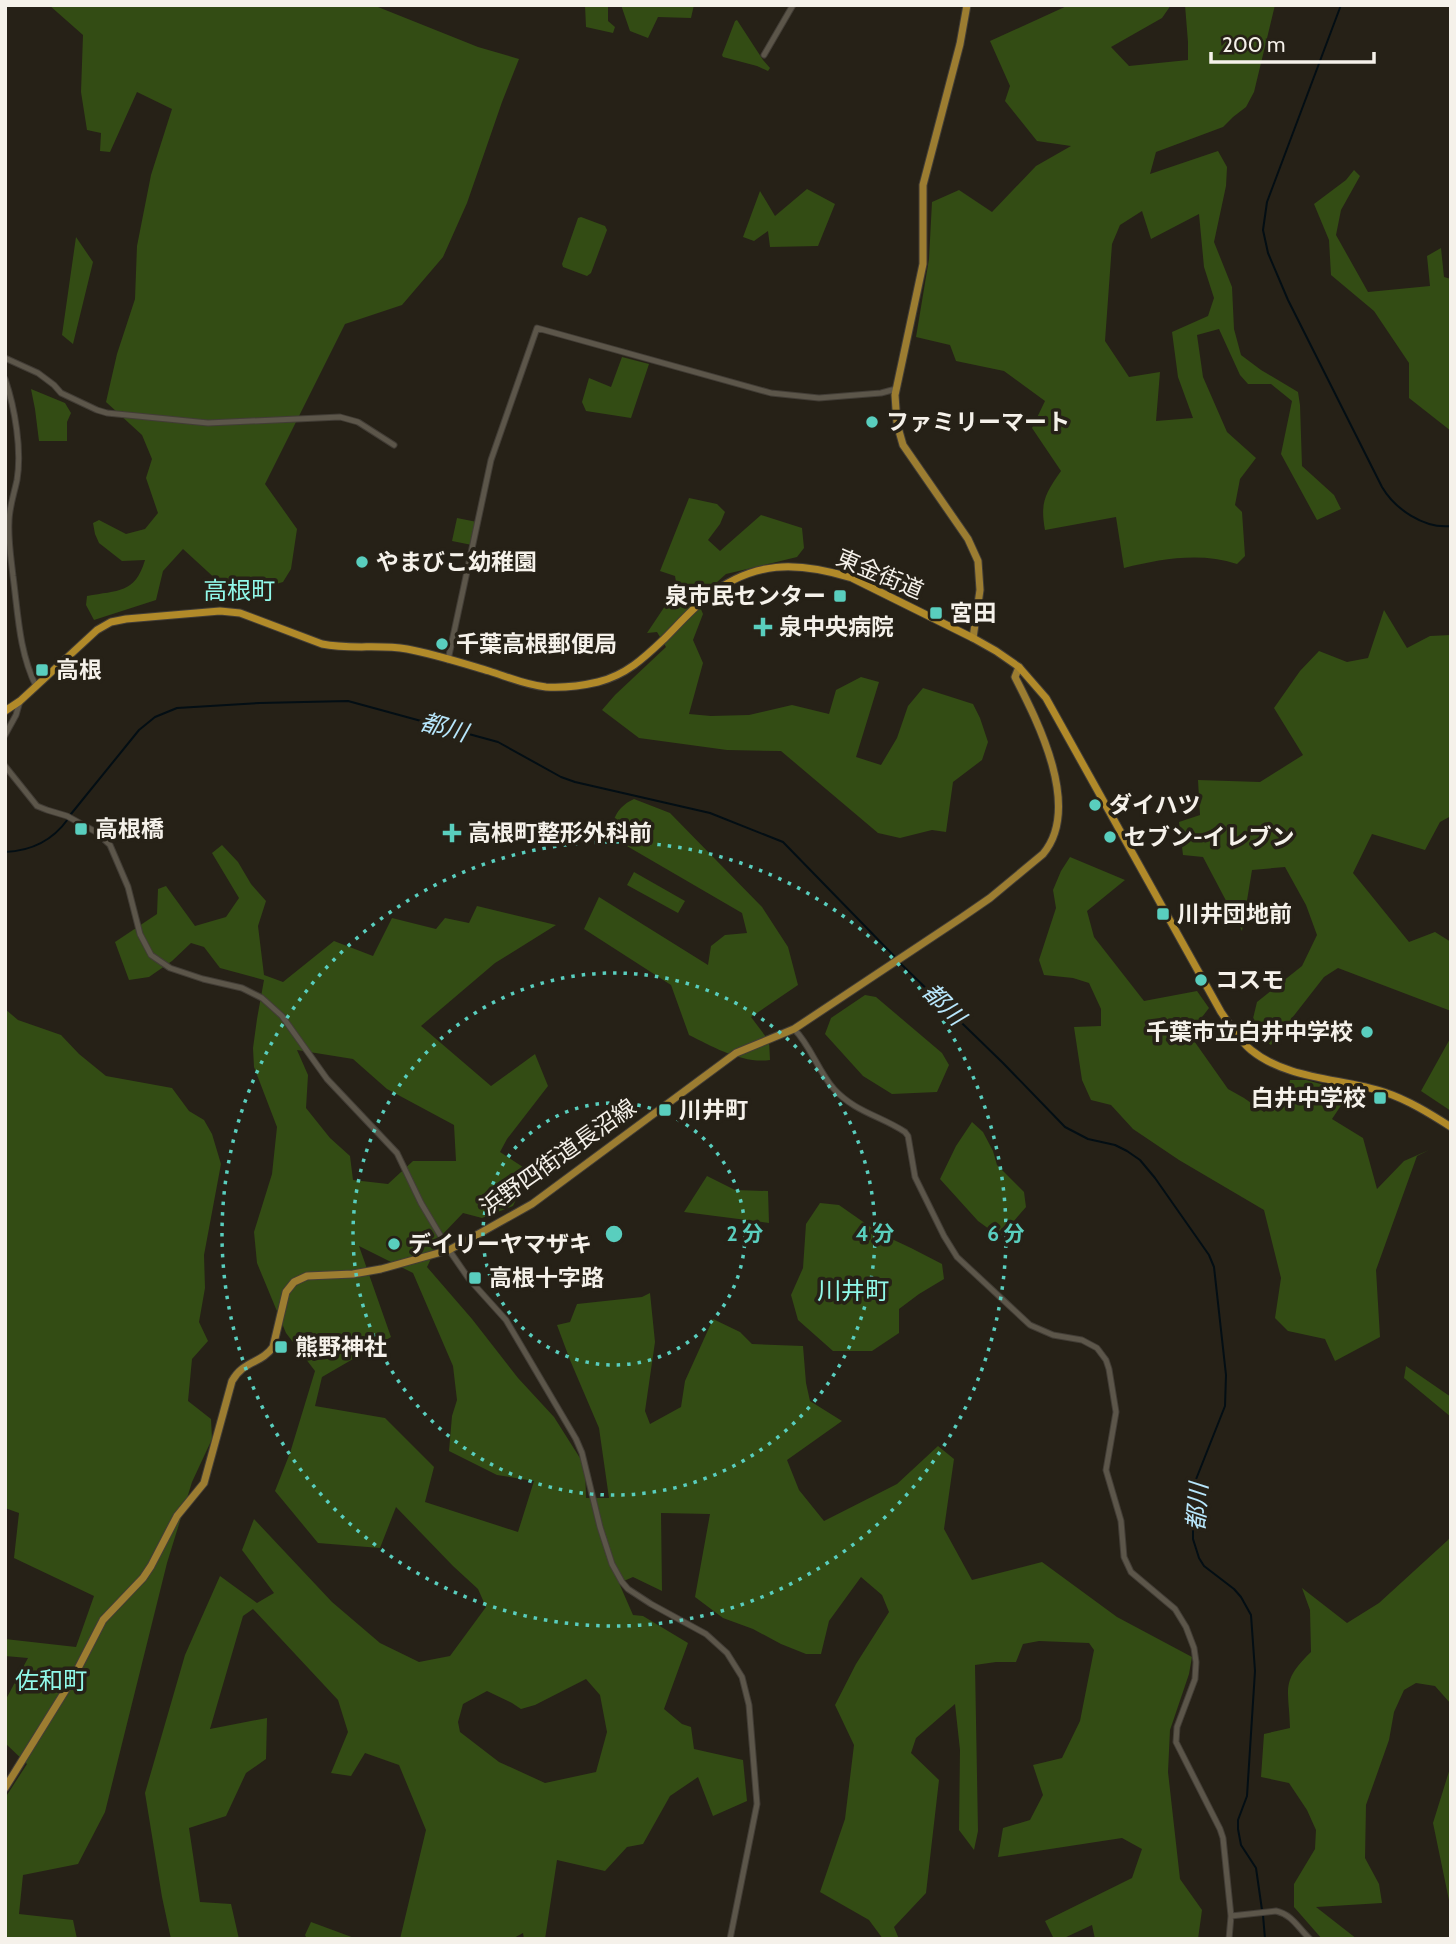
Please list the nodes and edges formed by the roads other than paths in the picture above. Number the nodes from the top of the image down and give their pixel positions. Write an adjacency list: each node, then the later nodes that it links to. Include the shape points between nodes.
1 (793, 5): 3 (street)
2 (967, 5): 6 (main road, via 923,185 923,264)
3 (764, 55)
4 (5, 358): 7 (street, via 38,373 61,393 107,413 208,423 340,417 358,422)
5 (5, 379): 11 (street, via 14,408 18,462 9,537 22,640)
6 (896, 389): 8 (main road, via 903,445 968,539 978,561 980,590); 9 (street, via 819,398 771,393 537,328 491,460)
7 (394, 445)
8 (973, 638): 9 (highway, 東金街道, via 852,578 790,566 760,570 727,583 643,659 612,678 581,686 545,687); 10 (highway, 東金街道)
9 (449, 660): 11 (highway, 東金街道, via 394,647 334,647 240,613 148,615 111,622 97,630)
10 (1018, 667): 16 (main road, 浜野四街道長沼線, via 1015,677 1046,743 1059,802 1059,819 1047,849 990,898); 17 (highway, 東金街道, via 1046,698 1221,1012 1241,1040 1281,1067 1383,1092)
11 (36, 686): 12 (highway, 東金街道)
12 (20, 701): 13 (highway, 東金街道); 14 (street)
13 (5, 711)
14 (5, 734)
15 (5, 766): 18 (street, via 37,806 96,832 110,845 151,955 170,968 242,988 282,1016 327,1079 397,1153)
16 (794, 1029): 18 (main road, 浜野四街道長沼線, via 736,1053 532,1203); 20 (street, via 839,1094 908,1136 915,1177 957,1257 1030,1325 1082,1340 1106,1360 1116,1412 1106,1470 1121,1521 1124,1557 1136,1578 1175,1609 1194,1648 1195,1679 1176,1741 1223,1838)
17 (1451, 1127)
18 (449, 1250): 19 (main road, 浜野四街道長沼線, via 370,1271 307,1276 289,1286 273,1347 244,1366 232,1381 204,1483 177,1516 143,1578 103,1620 72,1681); 21 (street, via 506,1320 576,1439 612,1564 622,1582 706,1634 727,1653 742,1677 749,1705 757,1804)
19 (5, 1788)
20 (1231, 1916): 22 (street); 23 (street, via 1276,1911 1289,1916)
21 (730, 1939)
22 (1229, 1939)
23 (1310, 1939)

